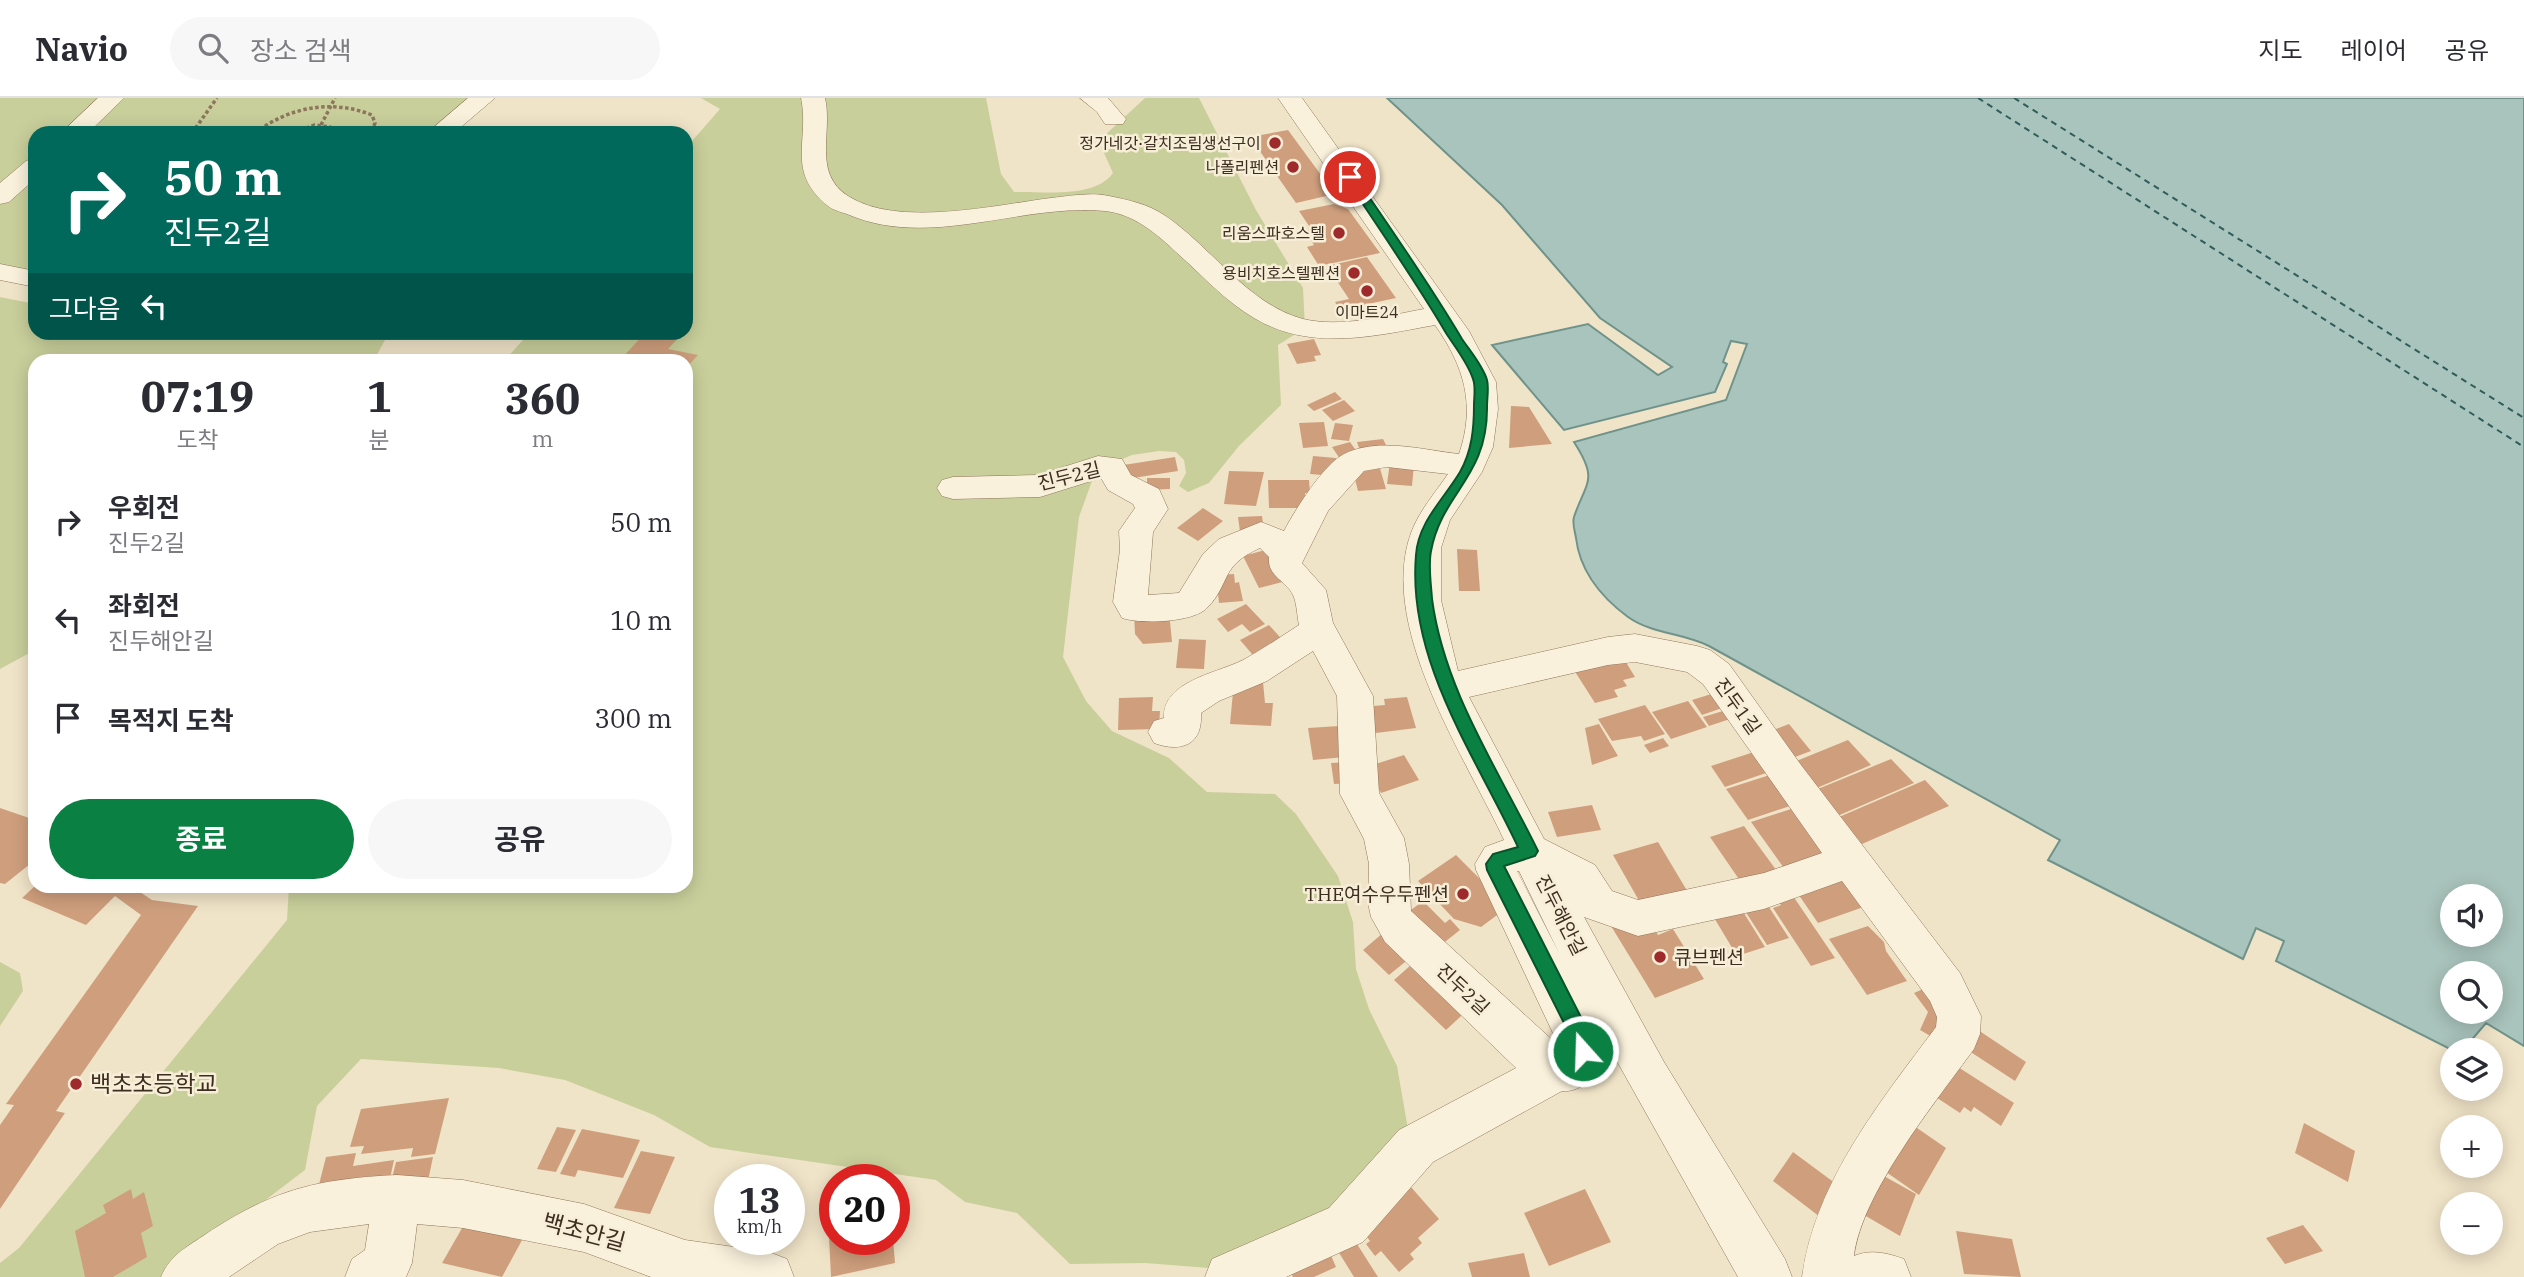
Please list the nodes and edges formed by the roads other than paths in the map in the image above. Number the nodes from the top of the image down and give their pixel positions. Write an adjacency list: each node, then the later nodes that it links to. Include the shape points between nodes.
1 (112, 98): 7 (street)
2 (483, 98): 8 (street)
3 (813, 98): 13 (street, via 811,151 817,177 834,198 857,209 929,220 1104,203 1154,220 1256,306 1286,323 1338,330)
4 (1093, 98): 6 (street)
5 (1290, 98): 13 (street, 진두해안길, via 1350,177)
6 (1114, 119)
7 (81, 126)
8 (448, 126)
9 (28, 172): 10 (street)
10 (0, 196)
11 (0, 272): 12 (street)
12 (28, 278)
13 (1442, 315): 14 (street, 진두해안길, via 1475,368 1482,390 1481,427)
14 (1469, 466): 16 (street, via 1387,456 1354,462 1315,504); 18 (street, 진두해안길, via 1435,518 1423,552 1428,627)
15 (953, 488): 16 (street, 진두2길, via 1040,486 1111,467 1119,482 1147,497 1152,509 1136,531 1130,602 1134,608 1191,602 1215,563 1231,547 1261,534 1270,536 1276,547)
16 (1290, 551): 17 (street, 진두2길, via 1286,568 1309,590)
17 (1319, 629): 19 (street, via 1250,673 1193,699 1182,710 1183,728); 22 (street, 진두2길, via 1356,696 1360,794 1384,838 1392,917 1535,1056)
18 (1448, 688): 20 (street, 진두해안길); 21 (street, 진두1길, via 1608,651 1635,648 1697,660 1716,674)
19 (1167, 732)
20 (1529, 851): 21 (street, via 1581,877 1598,904 1638,918 1764,891); 22 (street, via 1495,864 1581,1041 1578,1064); 28 (street, 진두해안길, via 1649,1080)
21 (1850, 861): 29 (street, 진두1길, via 1945,987 1961,1026 1887,1132 1842,1216 1829,1253)
22 (1558, 1069): 27 (street, via 1416,1146 1346,1225)
23 (397, 1199): 24 (street, 백초안길, via 310,1208 263,1225); 25 (street, via 387,1263); 26 (street, 백초안길, via 463,1204 584,1228 685,1265)
24 (186, 1277)
25 (370, 1277)
26 (769, 1277)
27 (1230, 1277)
28 (1767, 1277)
29 (1827, 1277)
30 (1863, 1277): 31 (street)
31 (1886, 1277)

